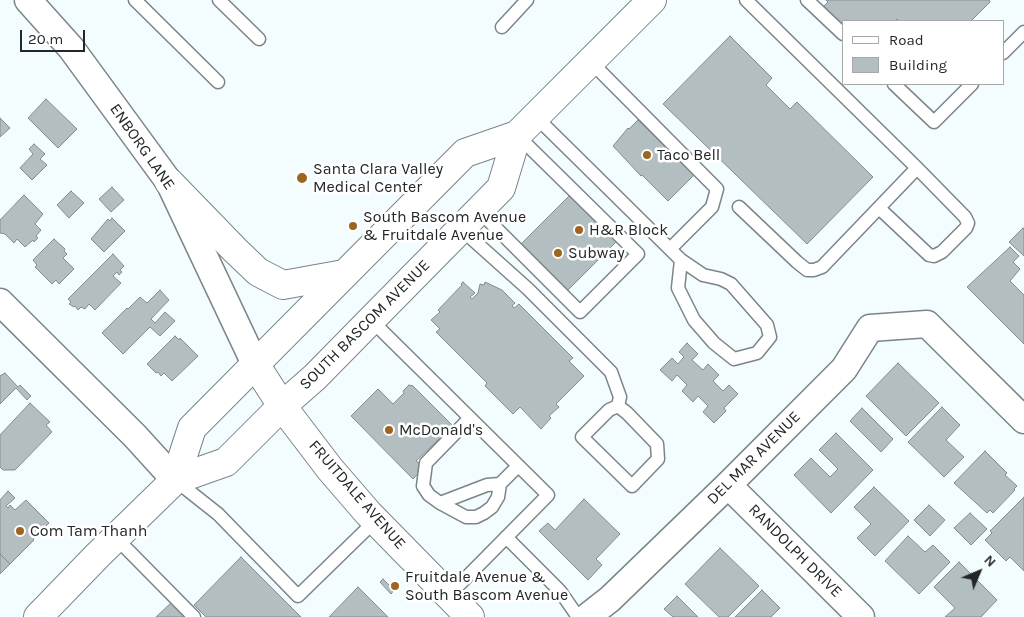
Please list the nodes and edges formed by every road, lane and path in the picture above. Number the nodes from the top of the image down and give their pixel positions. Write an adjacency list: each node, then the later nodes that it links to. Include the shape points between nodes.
1 (28, 0): 19 (street, ENBORG LANE, via 72,48)
2 (135, 0): 14 (lane)
3 (219, 0): 11 (lane)
4 (527, 0): 8 (lane)
5 (652, 0): 13 (main road, SOUTH BASCOM AVENUE)
6 (746, 0): 18 (lane)
7 (807, 0): 10 (lane)
8 (502, 27)
9 (1024, 32): 12 (lane)
10 (842, 33)
11 (259, 39)
12 (1004, 52)
13 (590, 62): 17 (main road, SOUTH BASCOM AVENUE); 23 (lane, via 717,189 712,207)
14 (218, 82)
15 (895, 85): 16 (lane, via 934,122)
16 (971, 85)
17 (526, 126): 22 (main road, SOUTH BASCOM AVENUE, via 501,188); 22 (lane, via 638,254 580,312); 23 (lane); 25 (main road, SOUTH BASCOM AVENUE, via 465,152)
18 (917, 168): 21 (lane); 21 (lane, via 966,217 966,228 942,252 929,255)
19 (170, 182): 25 (main road, via 258,272 283,285); 28 (street, ENBORG LANE)
20 (739, 207): 21 (lane, via 807,270 822,267)
21 (879, 208)
22 (470, 220): 27 (main road, SOUTH BASCOM AVENUE); 30 (lane, via 528,289 611,372 620,397)
23 (670, 250): 24 (lane)
24 (681, 260): 24 (lane, via 703,275 732,284 767,325 770,336 757,353 734,359 714,343 694,320 678,288)
25 (344, 274): 28 (main road, SOUTH BASCOM AVENUE)
26 (0, 302): 34 (street)
27 (372, 320): 29 (main road, SOUTH BASCOM AVENUE); 31 (lane)
28 (255, 364): 29 (main road, FRUITDALE AVENUE); 34 (main road, SOUTH BASCOM AVENUE, via 192,428)
29 (282, 406): 34 (main road, SOUTH BASCOM AVENUE, via 226,462); 38 (main road, FRUITDALE AVENUE)
30 (618, 406): 30 (lane, via 657,444 658,458 632,486 582,437 609,410)
31 (470, 418): 33 (lane); 37 (lane, via 426,463 423,486)
32 (1024, 420): 36 (street, DEL MAR AVENUE, via 927,324 870,328 844,368)
33 (518, 466): 35 (lane); 40 (lane, via 548,495)
34 (175, 480): 38 (lane, via 218,514 298,596); 39 (main road, SOUTH BASCOM AVENUE)
35 (500, 484): 37 (lane, via 487,485); 37 (lane, via 492,507 476,516 466,516)
36 (728, 485): 46 (street, DEL MAR AVENUE, via 610,599); 47 (street, RANDOLPH DRIVE)
37 (440, 503)
38 (376, 520): 41 (main road, FRUITDALE AVENUE)
39 (116, 538): 42 (main road, SOUTH BASCOM AVENUE); 43 (lane)
40 (506, 538): 41 (lane); 45 (lane, via 560,591)
41 (449, 595): 44 (main road, FRUITDALE AVENUE)
42 (38, 617)
43 (194, 617)
44 (470, 617)
45 (578, 617)
46 (587, 617)
47 (861, 617)

